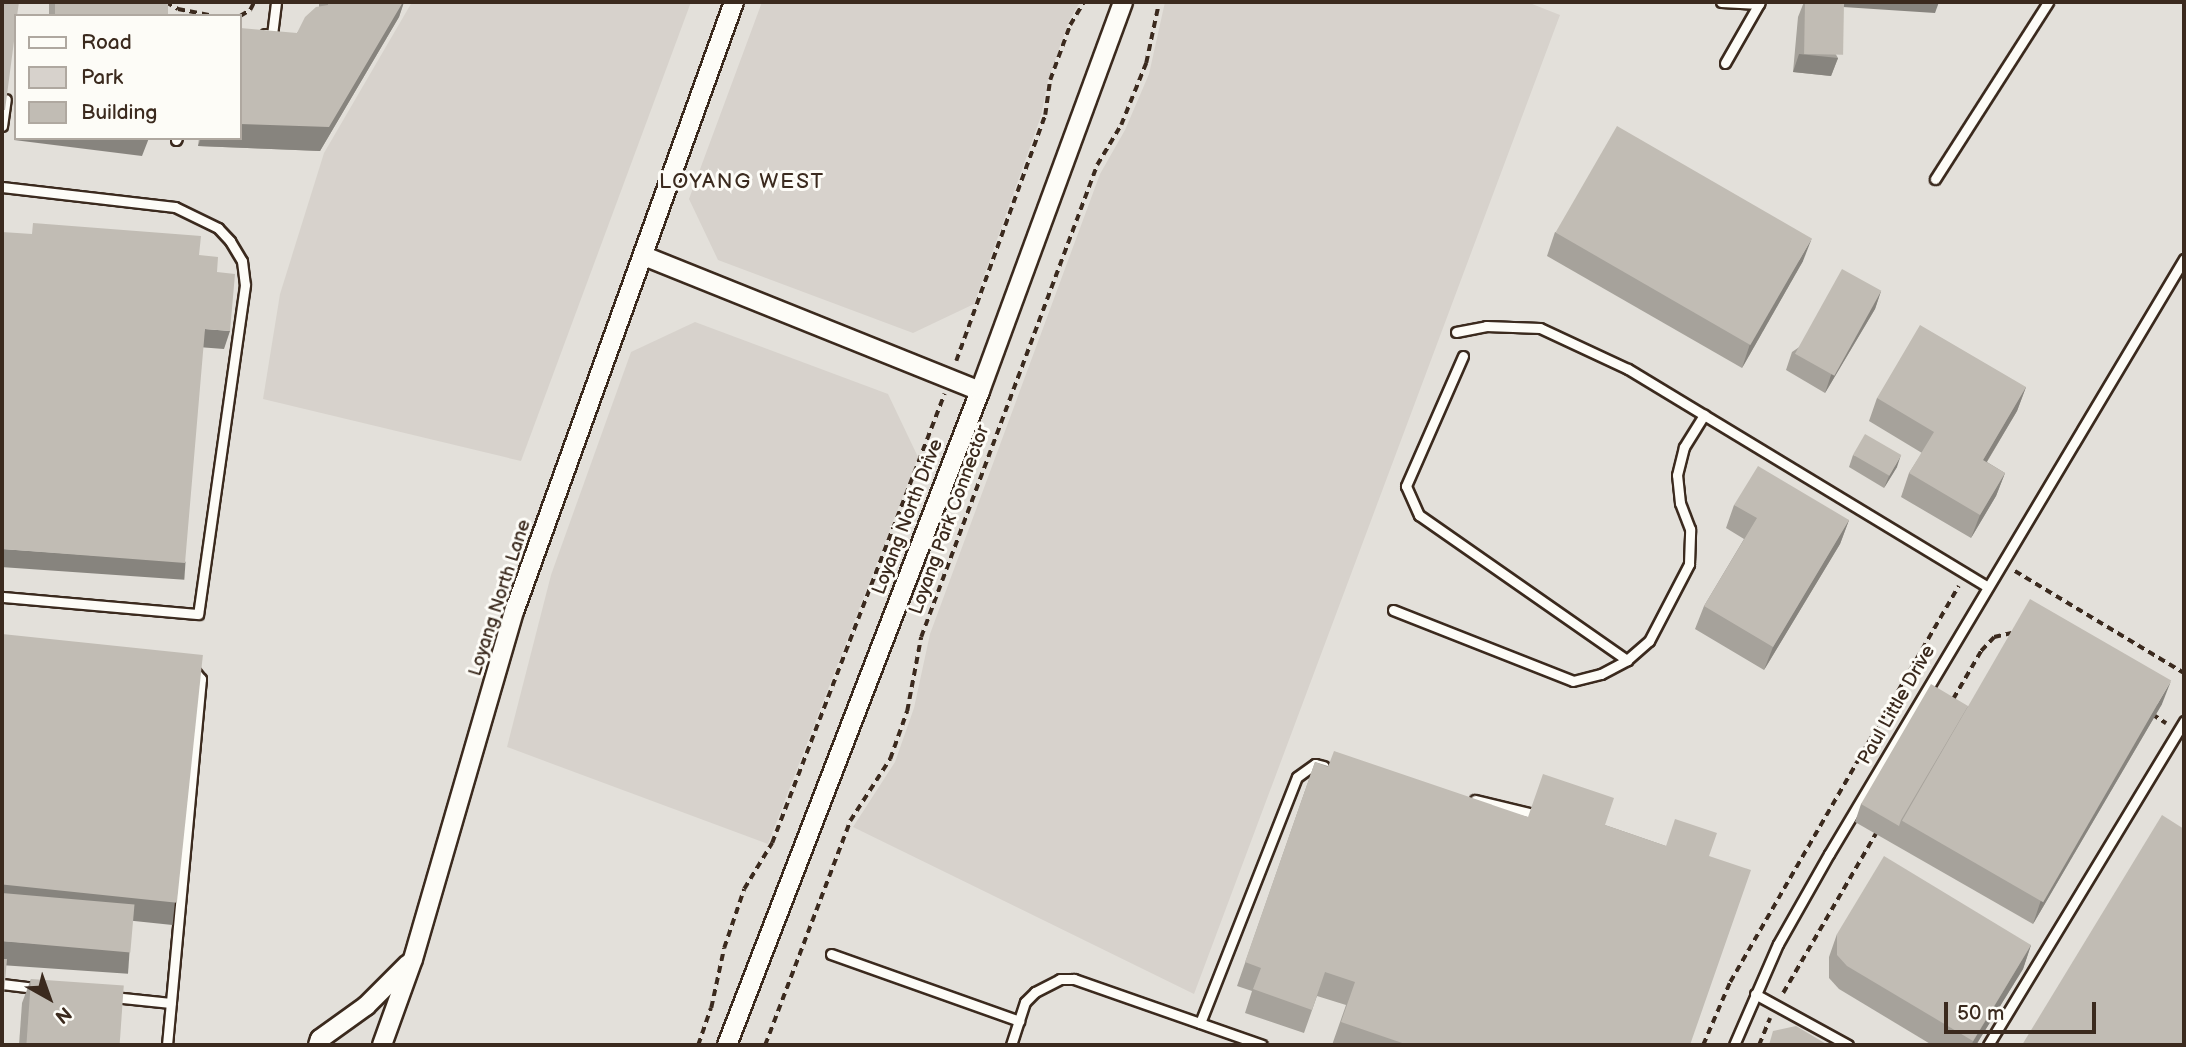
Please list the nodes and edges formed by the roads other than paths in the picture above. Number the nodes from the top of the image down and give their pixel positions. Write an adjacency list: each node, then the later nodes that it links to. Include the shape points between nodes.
1 (276, 2): 7 (lane, via 272,35)
2 (734, 2): 13 (street, Loyang North Lane)
3 (1123, 2): 17 (street, Loyang North Drive)
4 (1721, 2): 6 (lane)
5 (2048, 2): 11 (lane)
6 (1759, 3): 8 (lane)
7 (250, 33)
8 (1725, 62)
9 (8, 83): 10 (lane)
10 (2, 126)
11 (1936, 179)
12 (2, 187): 20 (lane, via 175,207 218,228 230,241 242,261 245,285 198,614)
13 (644, 256): 17 (street); 29 (street, Loyang North Lane, via 516,609)
14 (2184, 259): 19 (lane, Paul Little Drive)
15 (1456, 332): 18 (lane, via 1486,326 1540,328 1628,369)
16 (1463, 356): 22 (lane, via 1406,486 1419,516)
17 (980, 391): 40 (street, Loyang North Drive)
18 (1704, 415): 19 (lane); 22 (lane, via 1684,447 1677,475 1680,503 1690,528 1689,564 1649,640)
19 (1987, 586): 32 (lane, Paul Little Drive, via 1829,854)
20 (2, 597)
21 (1393, 610): 22 (lane, via 1573,681 1601,674)
22 (1627, 660)
23 (181, 663): 34 (lane, via 201,679)
24 (2184, 721): 45 (lane)
25 (1329, 767): 36 (lane, via 1315,764 1297,777)
26 (1464, 797): 27 (lane)
27 (1529, 813)
28 (831, 954): 35 (lane)
29 (413, 959): 38 (street, Loyang North Lane); 39 (street, Loyang North Lane)
30 (2, 984): 31 (lane)
31 (54, 990)
32 (1755, 994): 43 (lane, Paul Little Drive); 44 (lane)
33 (106, 996): 34 (lane)
34 (171, 1003): 37 (lane)
35 (1019, 1021): 36 (lane, via 1035,992 1060,979 1074,979); 41 (lane)
36 (1200, 1023): 42 (lane)
37 (167, 1045)
38 (318, 1045)
39 (382, 1045)
40 (727, 1045)
41 (1011, 1045)
42 (1262, 1045)
43 (1734, 1045)
44 (1848, 1045)
45 (1988, 1045)

